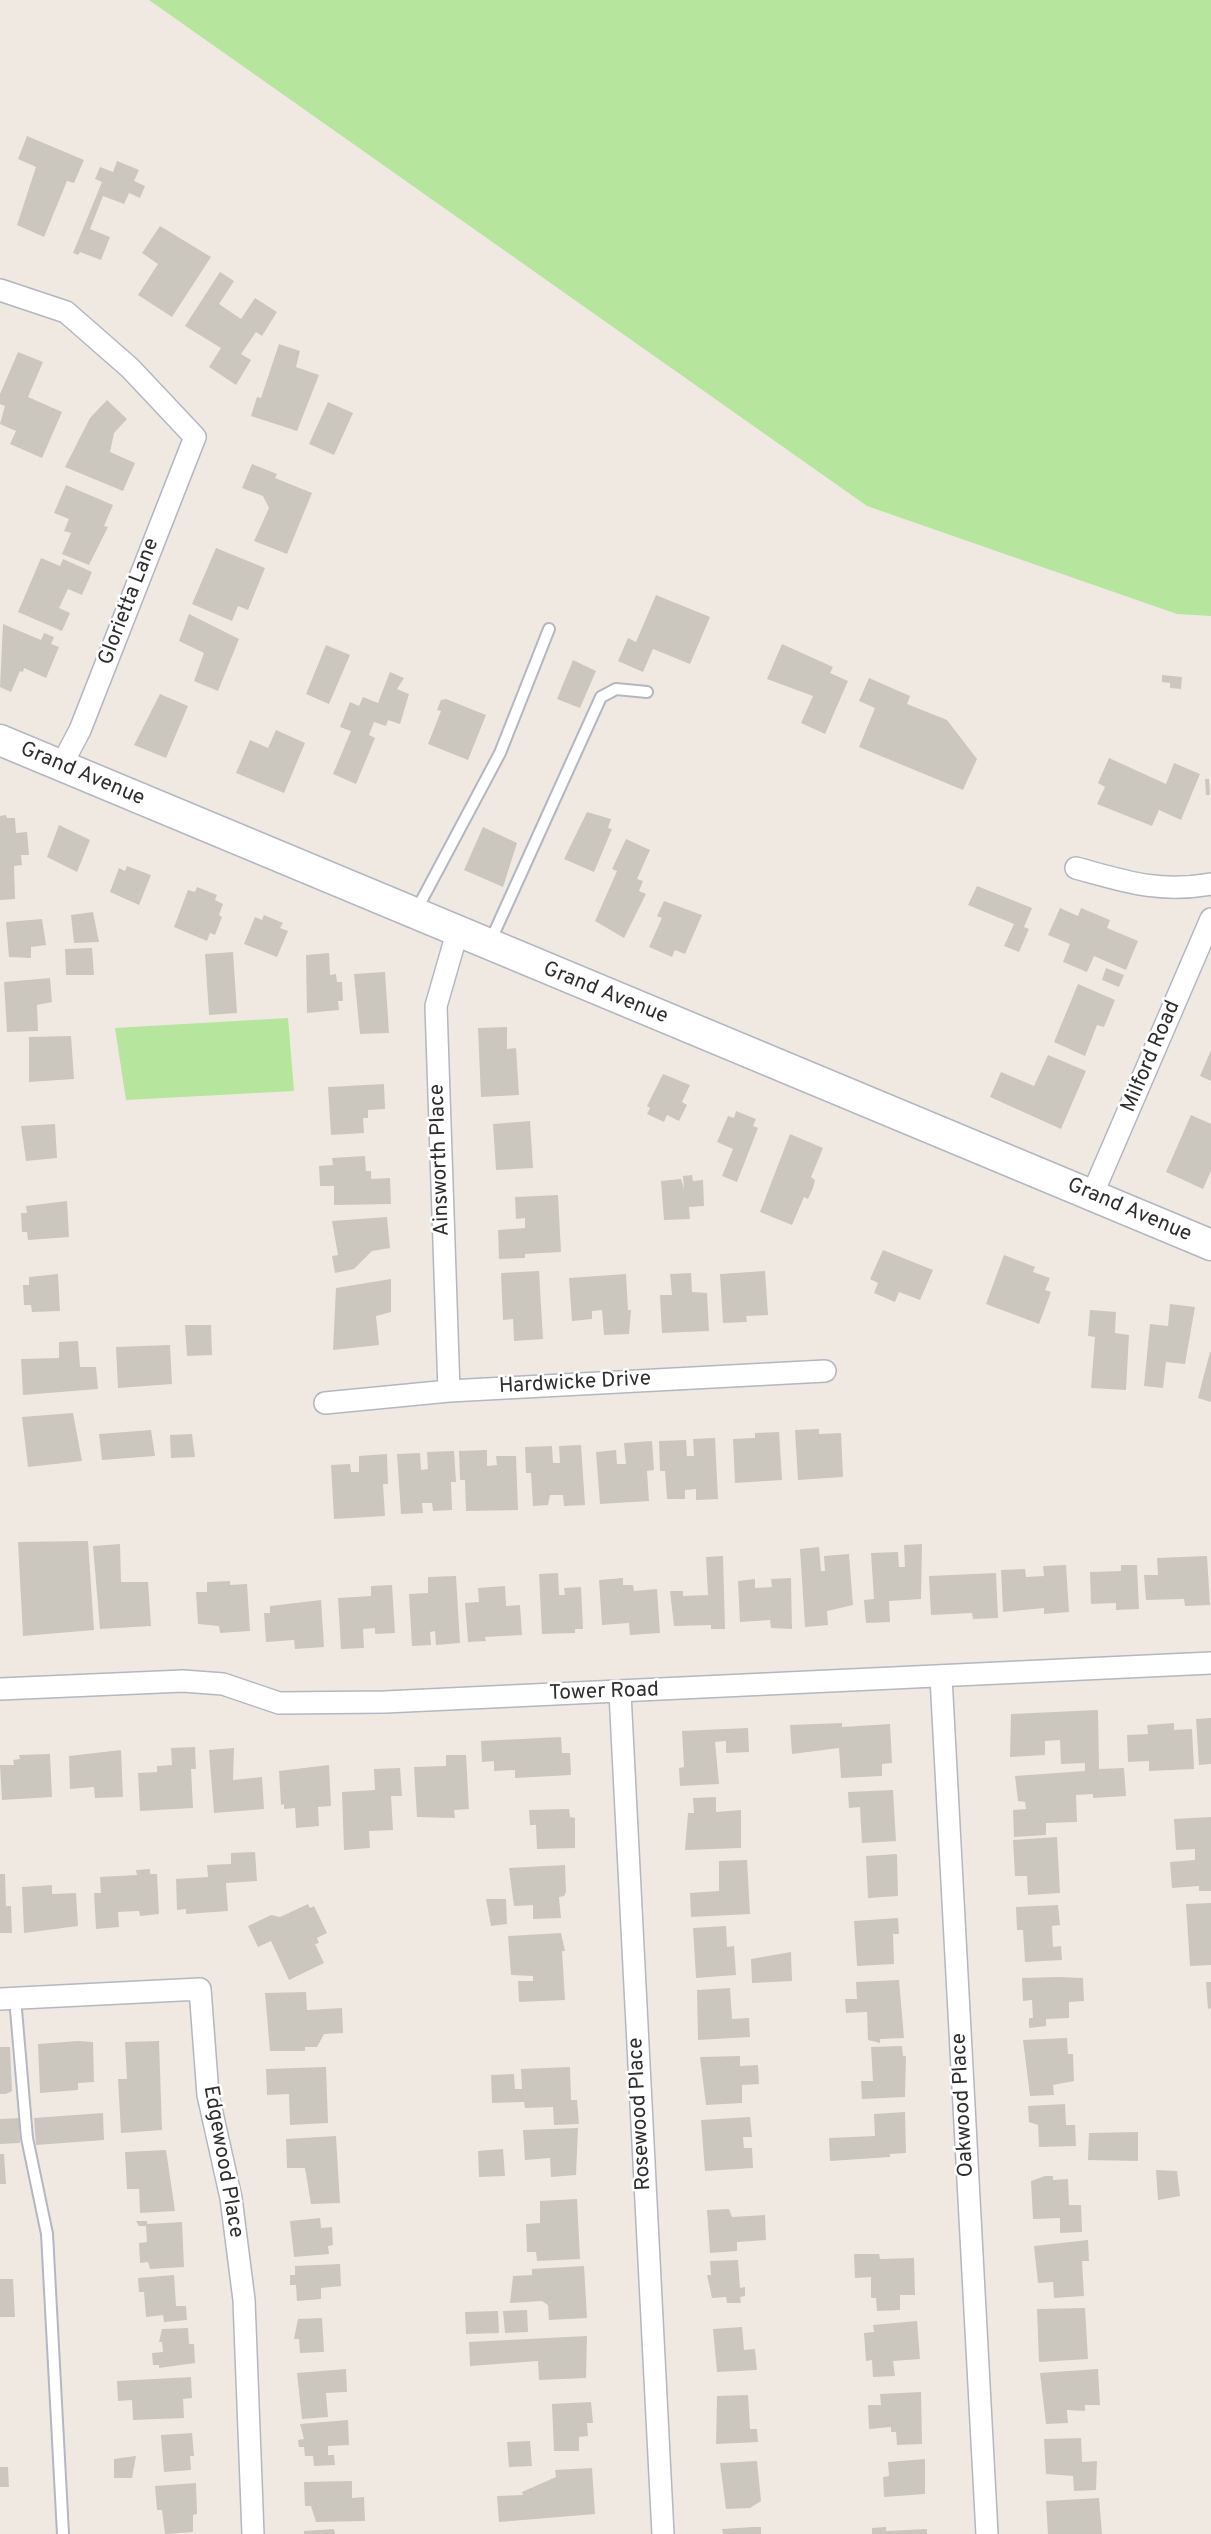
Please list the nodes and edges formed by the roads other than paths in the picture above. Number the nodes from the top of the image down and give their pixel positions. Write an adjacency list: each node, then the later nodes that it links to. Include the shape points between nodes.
1 (0, 290): 5 (street, Glorietta Lane, via 66,312 130,368 195,437 80,730)
2 (549, 629): 8 (lane, via 500,753)
3 (647, 692): 11 (lane, via 616,689 601,697)
4 (0, 740): 5 (street, Grand Avenue)
5 (61, 766): 8 (street, Grand Avenue)
6 (1076, 868): 7 (street, via 1150,888)
7 (1211, 884)
8 (414, 914): 10 (street, Grand Avenue)
9 (1211, 919): 12 (street, Milford Road)
10 (457, 933): 11 (street, Grand Avenue); 15 (street, Ainsworth Place, via 436,1006)
11 (489, 945): 12 (street, Grand Avenue)
12 (1092, 1195): 13 (street, Grand Avenue)
13 (1211, 1245)
14 (825, 1371): 15 (street, Hardwicke Drive)
15 (449, 1391): 16 (street, Hardwicke Drive)
16 (325, 1403)
17 (1211, 1663): 18 (street, Tower Road)
18 (941, 1677): 20 (street, Tower Road); 25 (street, Oakwood Place)
19 (0, 1689): 20 (street, Tower Road, via 183,1681 223,1684 279,1703)
20 (620, 1693): 24 (street, Rosewood Place)
21 (8, 1998): 22 (lane, via 27,2138 47,2234); 23 (street, Edgewood Place, via 200,1989 208,2095 231,2198 244,2300)
22 (63, 2534)
23 (253, 2534)
24 (663, 2534)
25 (987, 2534)

